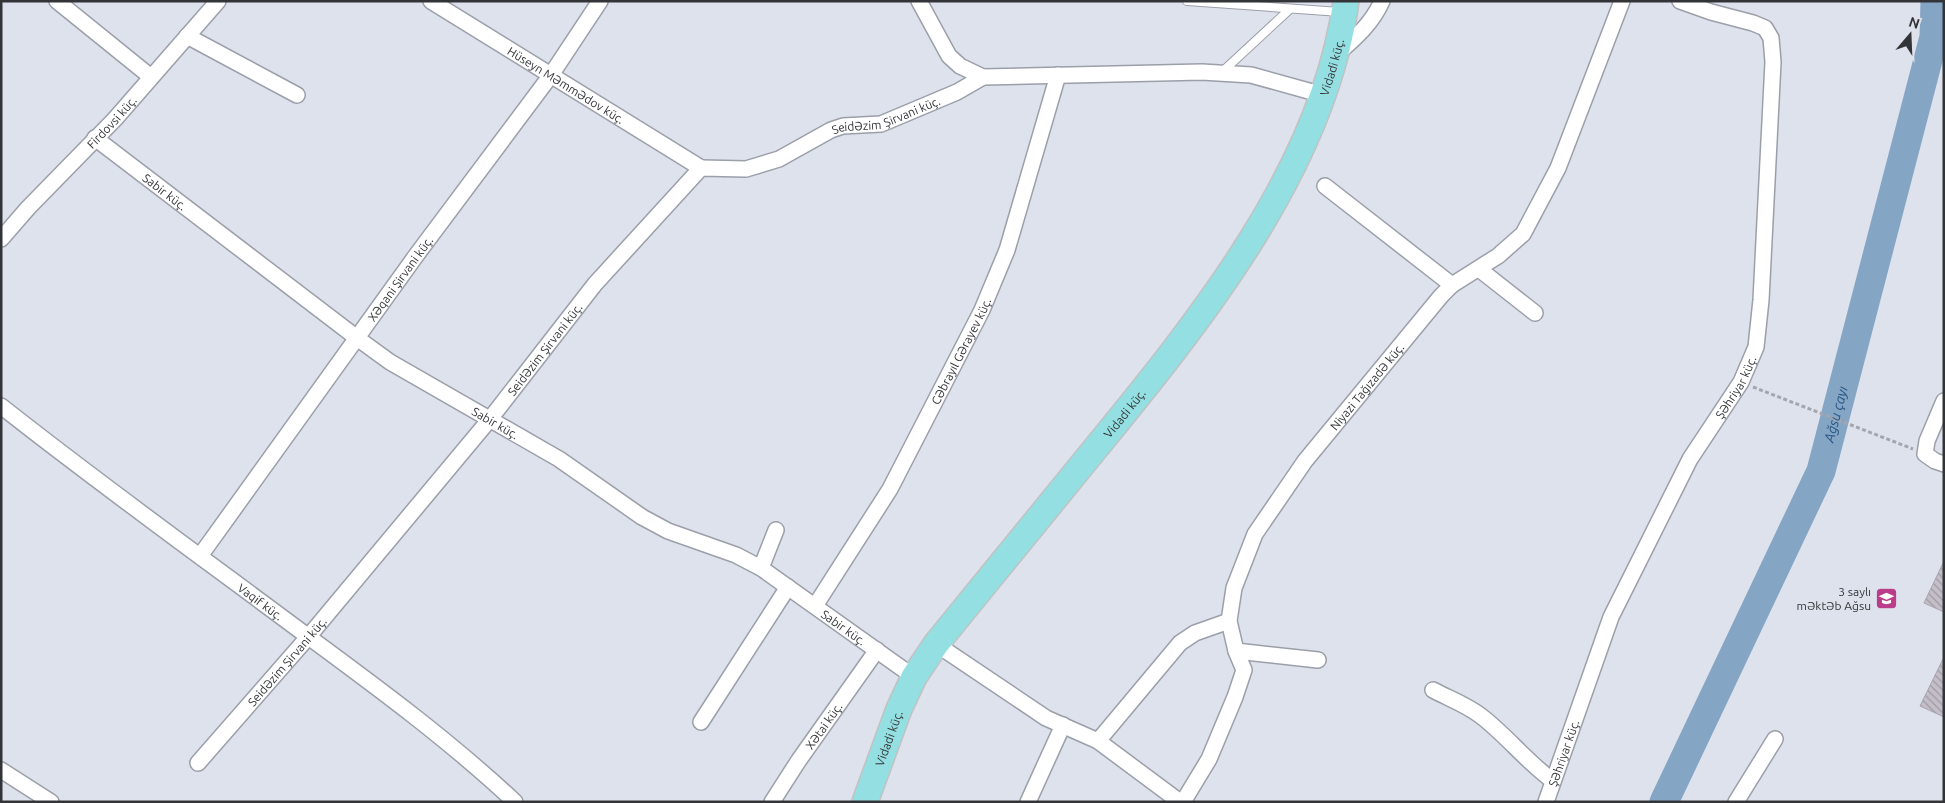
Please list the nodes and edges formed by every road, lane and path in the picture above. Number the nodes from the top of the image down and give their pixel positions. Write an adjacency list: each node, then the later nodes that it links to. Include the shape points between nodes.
1 (57, 1): 17 (street)
2 (218, 1): 12 (street, Firdovsi küç.)
3 (431, 1): 15 (street, Hüseyn Məmmədov küç.)
4 (600, 1): 15 (street, Xəqani Şirvani küç.)
5 (919, 1): 18 (street, via 949,56 960,66)
6 (1187, 1): 11 (lane)
7 (1382, 1): 13 (street, via 1376,15)
8 (1622, 1): 25 (street, Niyazi Tağızadə küç., via 1558,168 1523,234)
9 (1680, 1): 29 (street, Şəhriyar küç., via 1753,23 1765,28 1771,38 1773,62 1761,300 1756,347)
10 (1345, 7): 11 (lane); 13 (main road, Vidadi küç.)
11 (1290, 9): 14 (lane)
12 (187, 36): 17 (street, Firdovsi küç.); 19 (street)
13 (1336, 55): 20 (main road, Vidadi küç.)
14 (1220, 73): 16 (street); 20 (street, via 1251,75)
15 (551, 75): 22 (street, Hüseyn Məmmədov küç.); 28 (street, Xəqani Şirvani küç.)
16 (1058, 75): 18 (street); 39 (street, Cəbrayıl Gərayev küç., via 1007,250 982,310 890,489)
17 (151, 77): 21 (street, Firdovsi küç.)
18 (983, 77): 22 (street, Seidəzim Şirvani küç., via 957,92 881,124 843,126 831,130 779,159 746,169)
19 (297, 95)
20 (1323, 95): 42 (main road, Vidadi küç., via 1292,168 1219,289 1139,396)
21 (95, 138): 24 (street, Firdovsi küç.); 28 (street, Sabir küç.)
22 (701, 168): 32 (street, Seidəzim Şirvani küç., via 595,284)
23 (1325, 186): 26 (street)
24 (1, 239)
25 (1479, 269): 26 (street, Niyazi Tağızadə küç.); 27 (street)
26 (1452, 285): 40 (street, Niyazi Tağızadə küç., via 1305,461 1255,534 1234,588)
27 (1535, 313)
28 (357, 338): 32 (street, Sabir küç., via 398,366); 36 (street, Xəqani Şirvani küç.)
29 (1741, 382): 33 (path); 54 (street, Şəhriyar küç., via 1690,459 1612,617)
30 (1944, 401): 34 (street, via 1927,441 1925,454)
31 (1, 406): 36 (street, Vaqif küç.)
32 (490, 419): 37 (street, Sabir küç., via 559,459 642,517 668,531 736,555); 41 (street, Seidəzim Şirvani küç.)
33 (1899, 444)
34 (1944, 464)
35 (776, 530): 37 (street)
36 (200, 556): 41 (street, Vaqif küç.)
37 (761, 568): 38 (street, Sabir küç.)
38 (788, 587): 39 (street, Sabir küç.); 48 (street)
39 (815, 606): 43 (street, Sabir küç.)
40 (1229, 621): 44 (street, Niyazi Tağızadə küç.); 51 (street, via 1195,633 1180,643)
41 (309, 636): 52 (street, Seidəzim Şirvani küç.); 56 (street, Vaqif küç., via 472,761)
42 (936, 644): 46 (main road, Vidadi küç.); 49 (street, via 1046,718)
43 (877, 650): 46 (street, Sabir küç.); 57 (street, Xətai küç.)
44 (1236, 651): 45 (street); 60 (street, Niyazi Tağızadə küç., via 1244,670 1235,697 1209,759)
45 (1318, 660)
46 (914, 677): 58 (main road, Vidadi küç.)
47 (1433, 690): 54 (street, via 1479,715)
48 (700, 722)
49 (1063, 725): 51 (street); 59 (street)
50 (1775, 739): 62 (street)
51 (1098, 741): 60 (street)
52 (198, 763)
53 (1, 770): 55 (street)
54 (1553, 781): 61 (street, Şəhriyar küç.)
55 (51, 802)
56 (515, 802)
57 (772, 802)
58 (865, 802)
59 (1028, 802)
60 (1182, 802)
61 (1546, 802)
62 (1736, 802)

